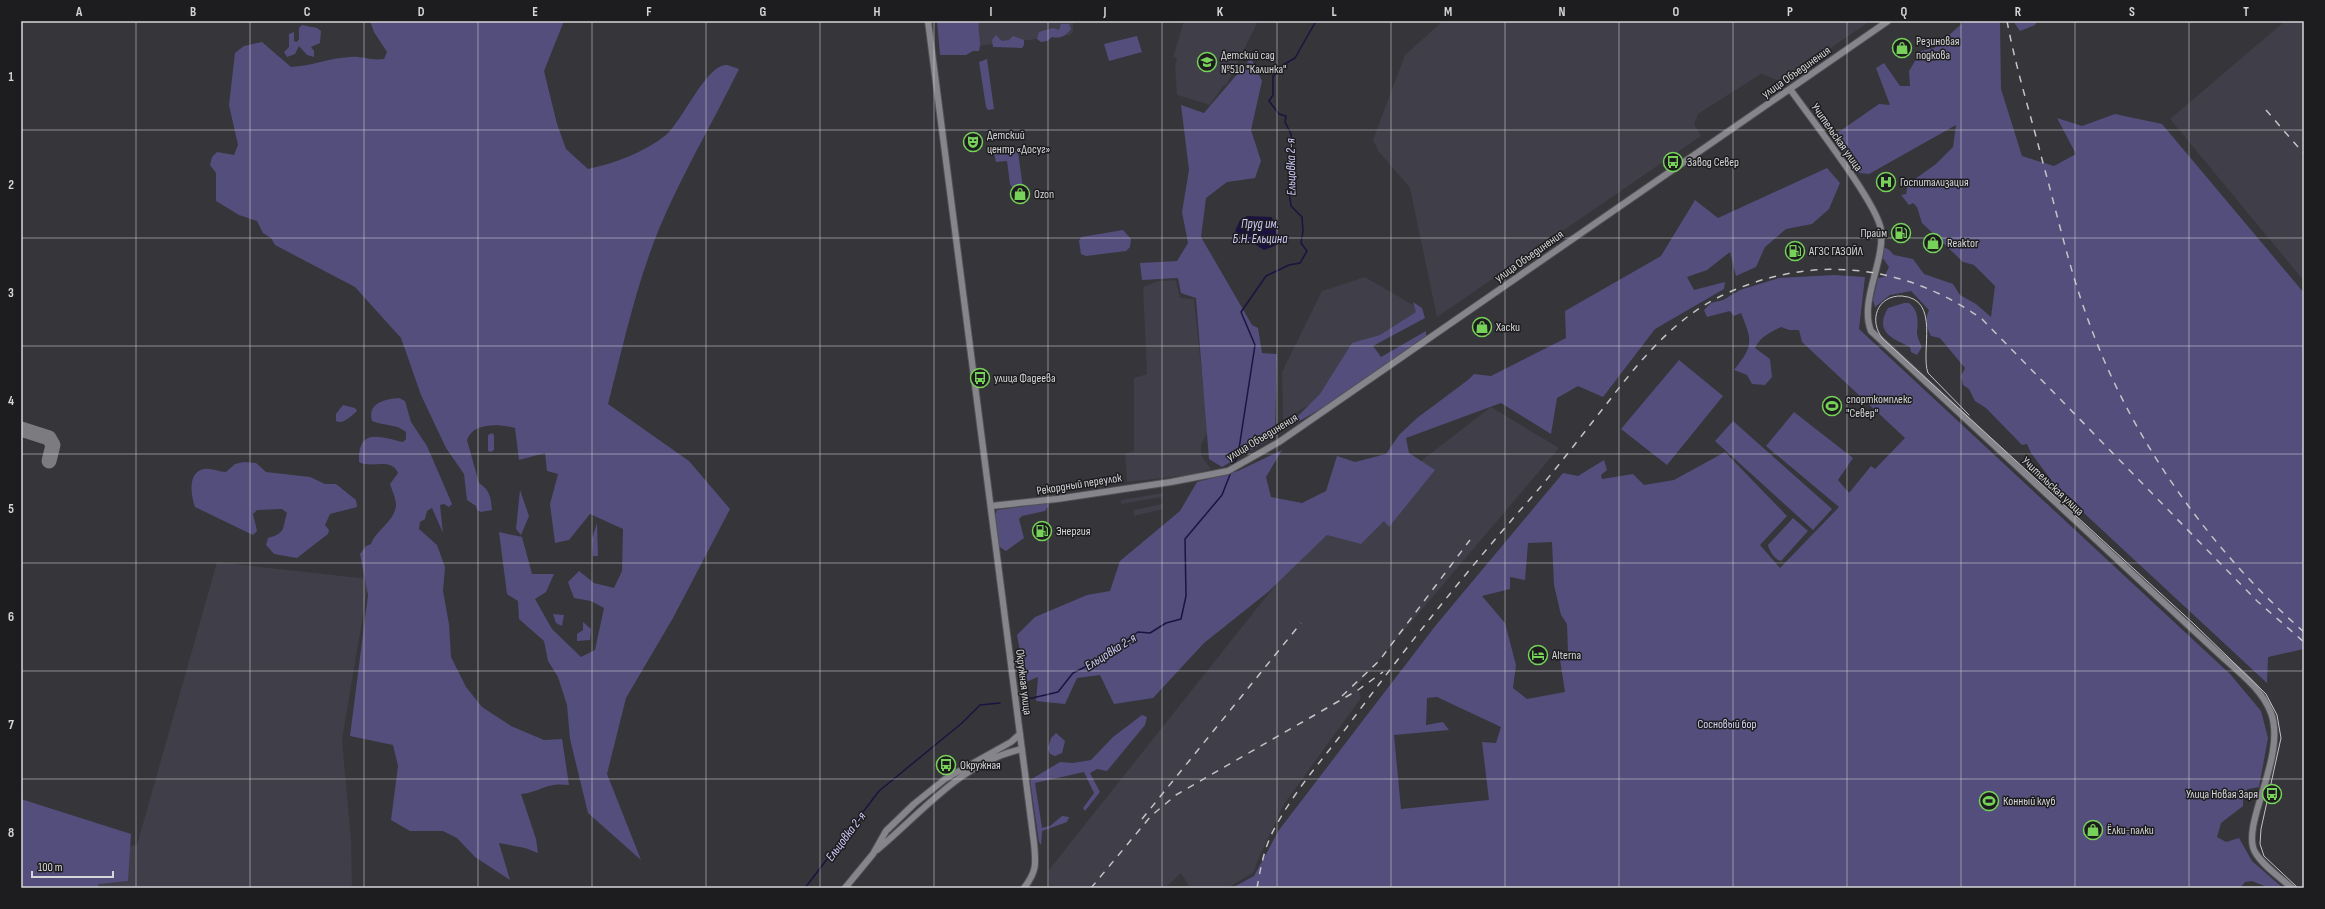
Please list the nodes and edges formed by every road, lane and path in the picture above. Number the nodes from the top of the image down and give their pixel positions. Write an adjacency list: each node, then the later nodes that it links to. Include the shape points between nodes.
1 (928, 21): 5 (main road)
2 (1888, 21): 3 (main road, улица Объединения)
3 (1790, 89): 4 (main road, улица Объединения, via 1279,442 1228,471); 11 (main road, Учительская улица, via 1878,219 1881,242 1867,318 1871,331 2218,652 2250,683 2266,705 2273,721 2275,743 2255,820 2252,843 2258,857)
4 (1171, 482): 5 (main road, Рекордный переулок)
5 (991, 506): 6 (main road, Окружная улица)
6 (1020, 734): 7 (main road, Окружная улица); 8 (main road, via 1011,742 945,779 914,804 886,831)
7 (1022, 749): 8 (main road, via 1004,753 962,776 922,807); 10 (main road, Окружная улица, via 1036,861 1034,875)
8 (873, 854): 9 (main road)
9 (845, 888)
10 (1024, 888)
11 (2292, 888)

